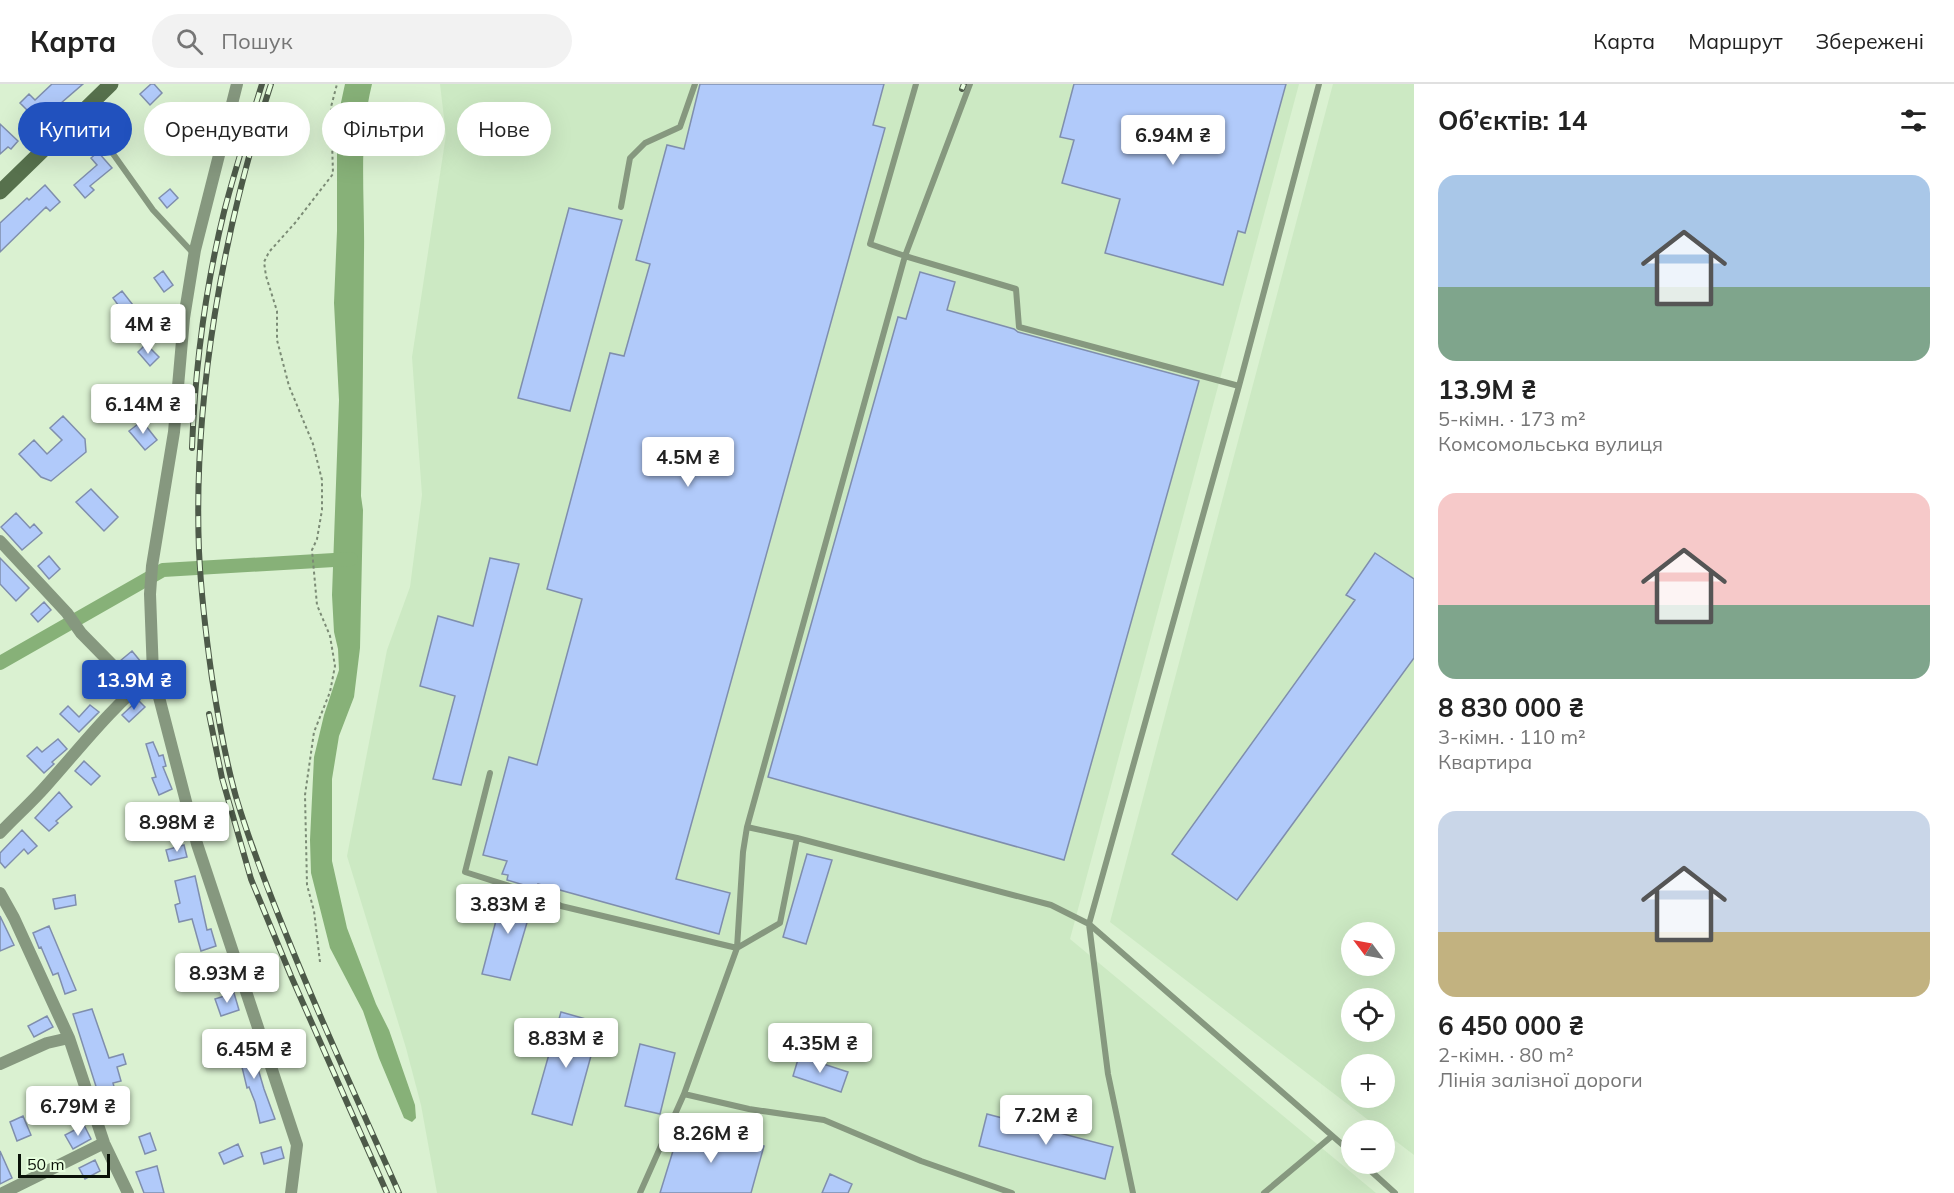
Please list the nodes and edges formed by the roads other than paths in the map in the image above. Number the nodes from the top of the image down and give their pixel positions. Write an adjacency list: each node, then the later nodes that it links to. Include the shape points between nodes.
1 (111, 84): 7 (street)
2 (237, 84): 12 (street)
3 (695, 84): 11 (lane, via 680,127 645,143 630,158)
4 (916, 84): 13 (lane, via 870,244)
5 (970, 84): 13 (lane)
6 (1319, 84): 14 (lane)
7 (92, 102)
8 (37, 156): 10 (street)
9 (115, 156): 12 (lane, via 153,210)
10 (0, 192)
11 (621, 207)
12 (194, 254): 16 (street, via 174,432 152,566)
13 (905, 256): 14 (lane, via 1016,289 1019,327); 19 (lane)
14 (1239, 386): 23 (lane)
15 (0, 541): 17 (street)
16 (153, 674): 17 (street); 34 (street, via 197,844 297,1145)
17 (135, 688): 20 (street)
18 (490, 772): 24 (lane, via 465,872 561,906)
19 (747, 827): 21 (lane); 24 (lane)
20 (0, 833)
21 (797, 838): 23 (lane, via 1051,905); 24 (lane, via 780,922)
22 (0, 893): 25 (street)
23 (1089, 924): 28 (lane); 37 (lane, via 1108,1074)
24 (738, 948): 27 (lane)
25 (69, 1038): 26 (street, via 47,1043); 29 (street)
26 (0, 1064)
27 (684, 1094): 35 (lane); 36 (lane, via 824,1120 921,1161)
28 (1332, 1136): 30 (lane); 38 (lane)
29 (104, 1143): 32 (street); 33 (street)
30 (1341, 1144)
31 (1374, 1174): 39 (lane)
32 (3, 1193)
33 (128, 1193)
34 (291, 1193)
35 (640, 1193)
36 (1012, 1193)
37 (1133, 1193)
38 (1264, 1193)
39 (1395, 1193)

